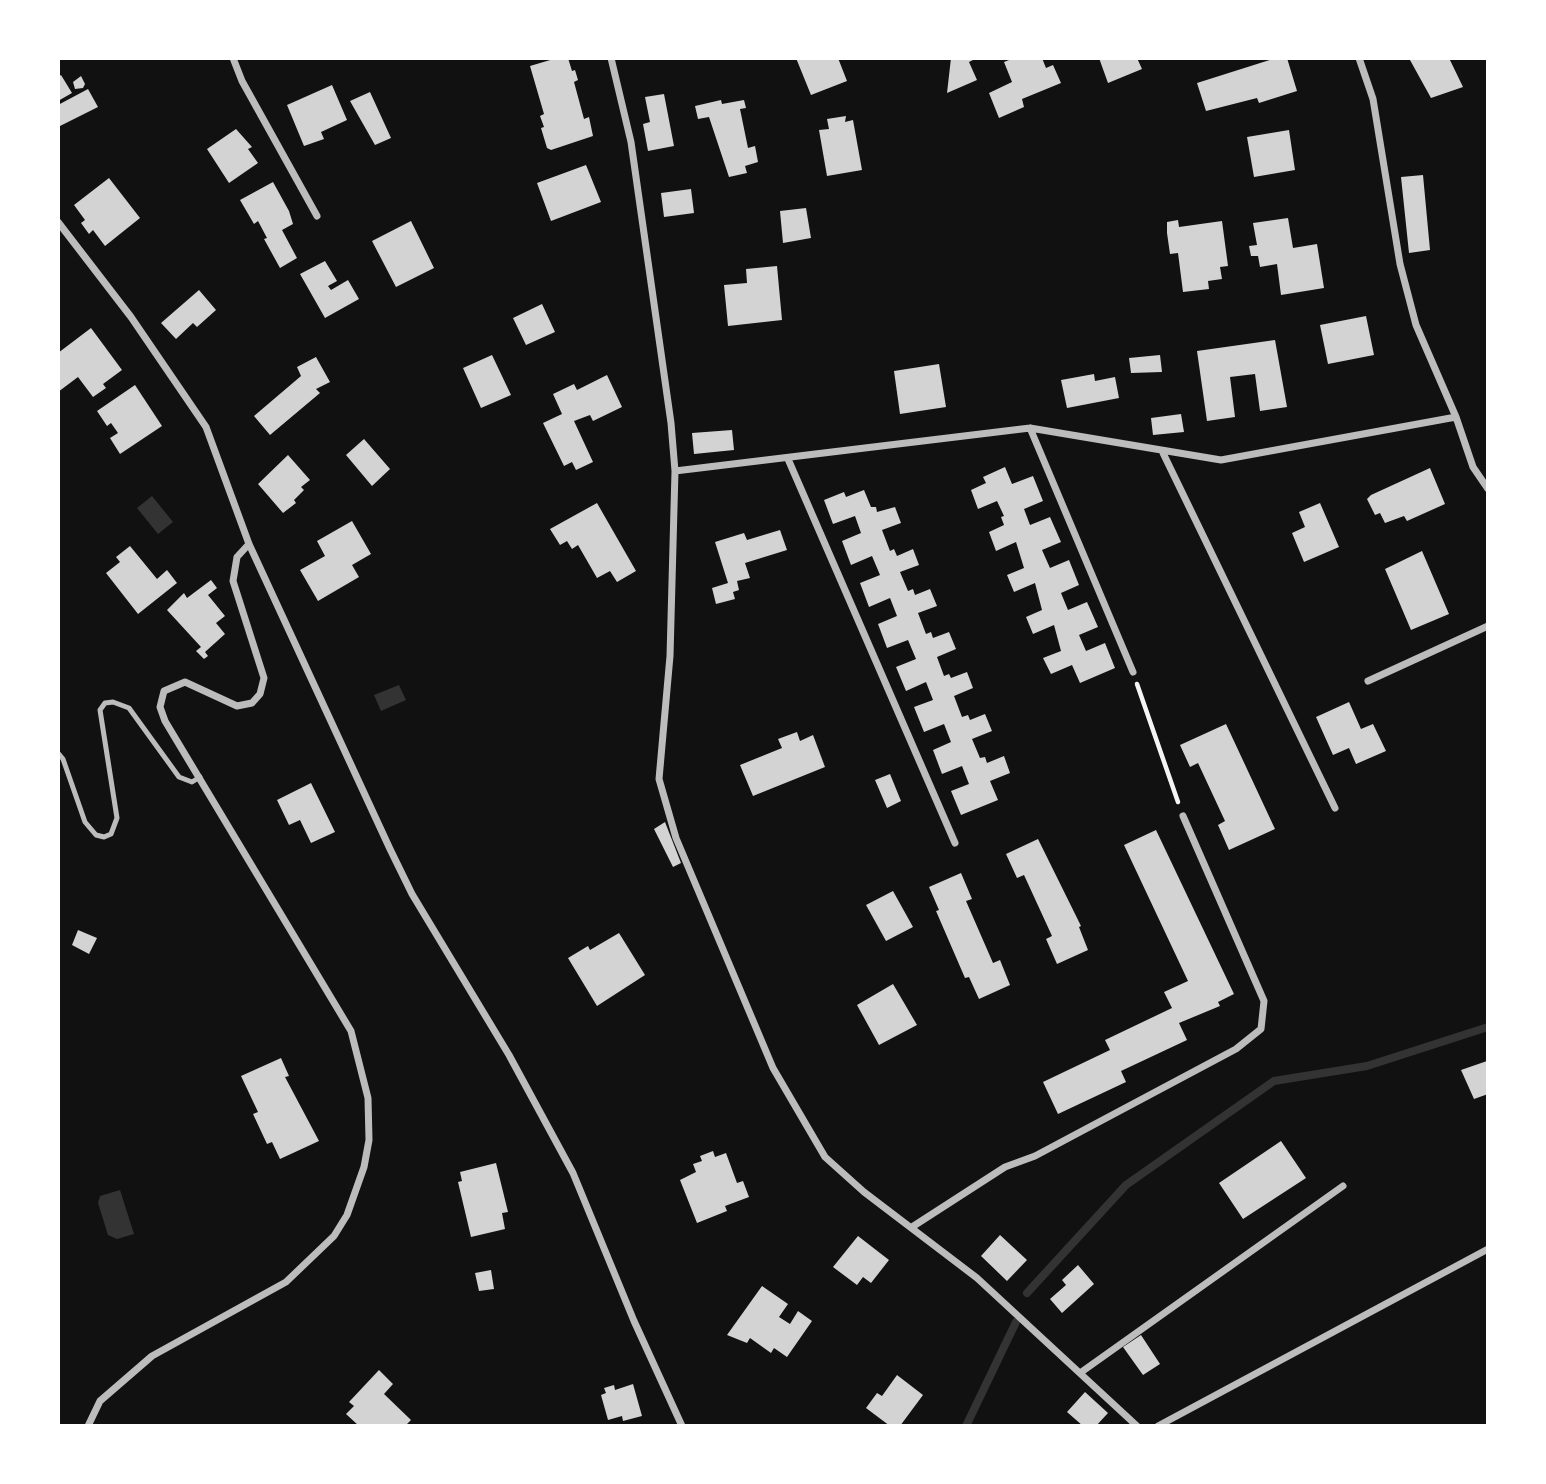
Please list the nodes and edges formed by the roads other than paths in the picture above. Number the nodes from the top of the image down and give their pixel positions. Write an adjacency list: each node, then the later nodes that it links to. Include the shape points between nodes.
1 (233, 58): 4 (street)
2 (611, 58): 10 (street, via 631,142)
3 (1359, 58): 6 (street, via 1373,99 1400,264 1416,324)
4 (317, 216)
5 (58, 222): 12 (street, via 131,317 206,427)
6 (1456, 417): 8 (street, via 1221,460); 11 (street, via 1473,467)
7 (1030, 428): 8 (street); 9 (street); 14 (street)
8 (1163, 453): 18 (street)
9 (788, 459): 10 (street); 20 (street)
10 (674, 471): 22 (street, via 670,656 659,779 676,838 774,1069 825,1157)
11 (1488, 489)
12 (249, 544): 17 (street, via 237,557 233,581 264,678 260,694 252,703 237,706 185,682 171,686 161,698 165,721); 26 (street, via 412,894 509,1055 573,1173)
13 (1488, 626): 15 (street)
14 (1133, 673)
15 (1368, 681)
16 (58, 753): 17 (lane, via 85,822 104,837 111,834 117,818 100,710 105,703 128,708 179,777 192,782)
17 (200, 777): 25 (street, via 351,1031 368,1098 365,1167 334,1236 286,1282 152,1356 100,1401)
18 (1335, 808)
19 (1183, 816): 22 (street, via 1264,1001 1261,1029 1236,1049 1035,1156 1004,1167)
20 (955, 843)
21 (1343, 1186): 24 (street)
22 (912, 1227): 24 (street, via 977,1278)
23 (1488, 1249): 28 (street)
24 (1080, 1373): 27 (street)
25 (88, 1426)
26 (682, 1426)
27 (1137, 1426)
28 (1158, 1426)

